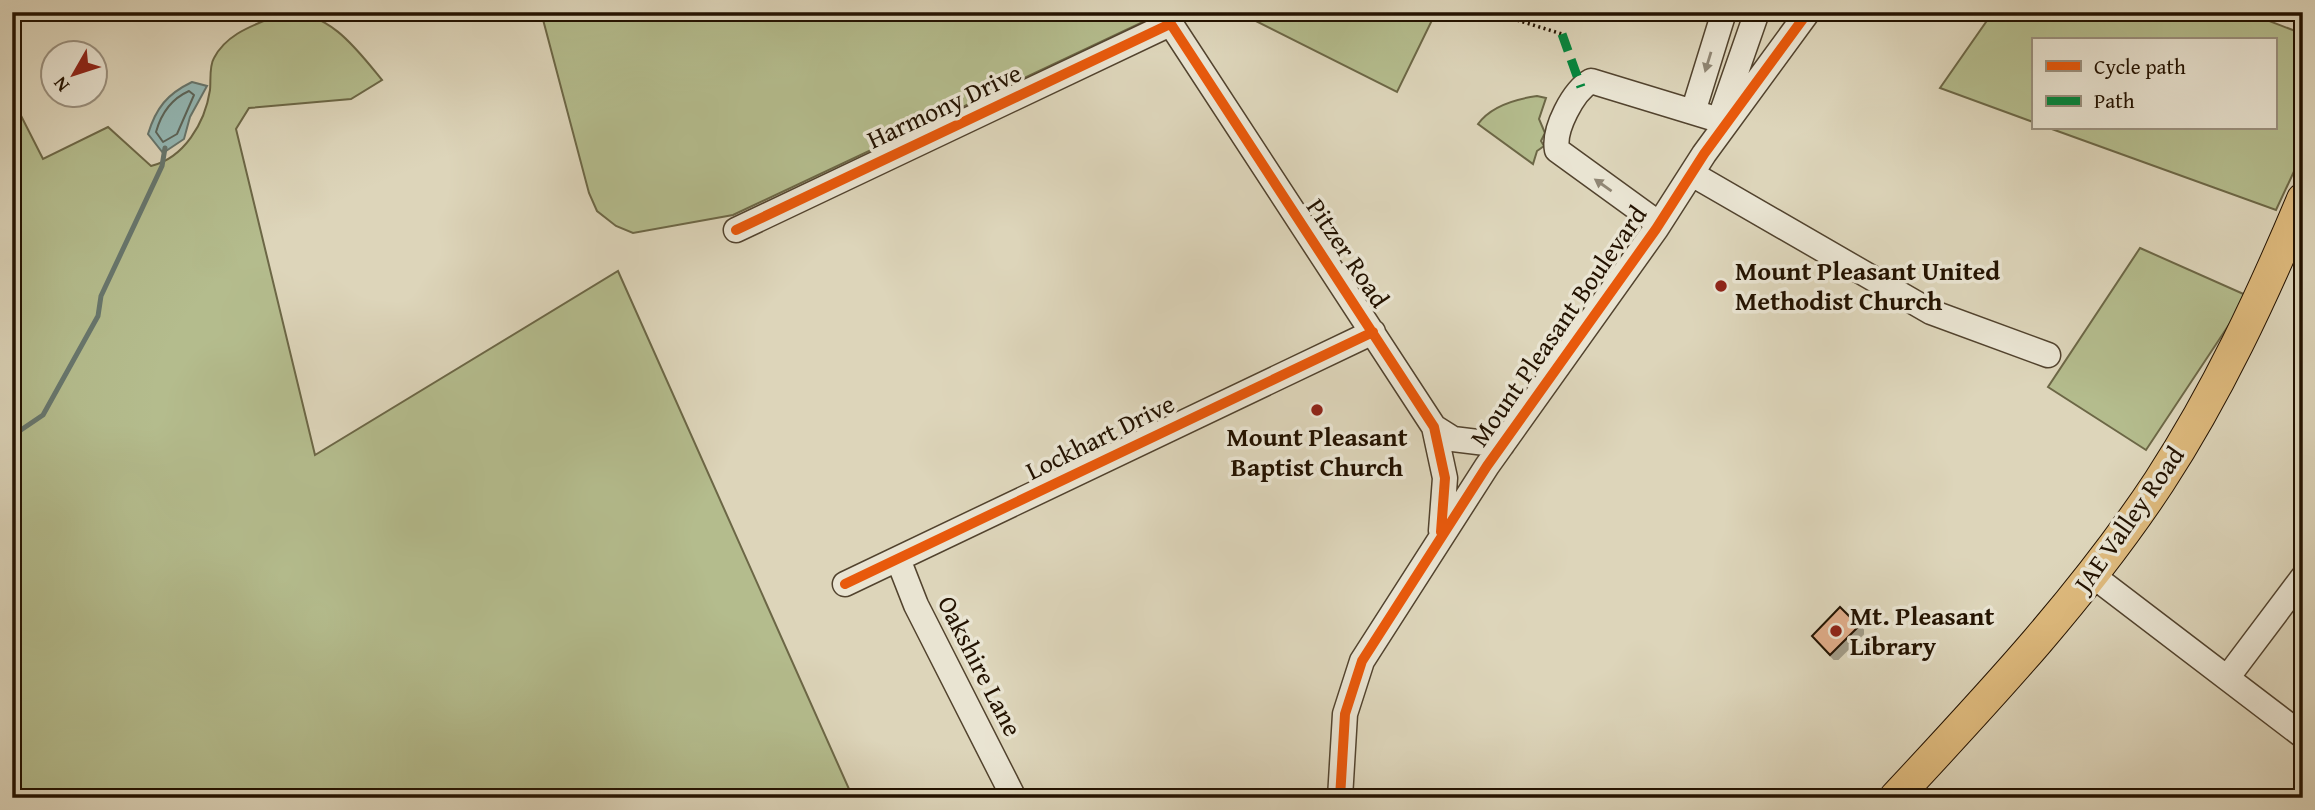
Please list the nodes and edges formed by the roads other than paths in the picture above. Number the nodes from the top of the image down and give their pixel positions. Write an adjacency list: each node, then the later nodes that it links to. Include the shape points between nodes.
1 (1724, 12): 5 (street, one-way to 5)
2 (1757, 12): 6 (street)
3 (1808, 12): 7 (street, Mount Pleasant Boulevard)
4 (1166, 18): 10 (street, Harmony Drive); 11 (street, Pitzer Road)
5 (1693, 112): 6 (street); 9 (street, one-way to 5, via 1563,157 1555,140 1581,87 1591,81)
6 (1719, 120): 7 (street)
7 (1698, 164): 9 (street, Mount Pleasant Boulevard); 12 (street, via 1931,312)
8 (2303, 200): 17 (main road, JAE Valley Road, via 2271,275 2194,426)
9 (1659, 225): 14 (street, Mount Pleasant Boulevard)
10 (736, 230)
11 (1373, 332): 13 (street, Pitzer Road); 16 (street, Lockhart Drive)
12 (2048, 355)
13 (1434, 427): 14 (street, via 1453,439); 15 (street, Pitzer Road, via 1445,478)
14 (1502, 445): 15 (street, Mount Pleasant Boulevard)
15 (1441, 536): 23 (street, Mount Pleasant Boulevard, via 1362,661 1351,688 1341,748)
16 (898, 559): 19 (street, Lockhart Drive); 22 (street, Oakshire Lane, via 916,605)
17 (2092, 575): 20 (street); 24 (main road, JAE Valley Road, via 1997,689)
18 (2303, 577): 20 (street)
19 (845, 584)
20 (2227, 678): 21 (street)
21 (2303, 736)
22 (1013, 798)
23 (1340, 798)
24 (1895, 798)

